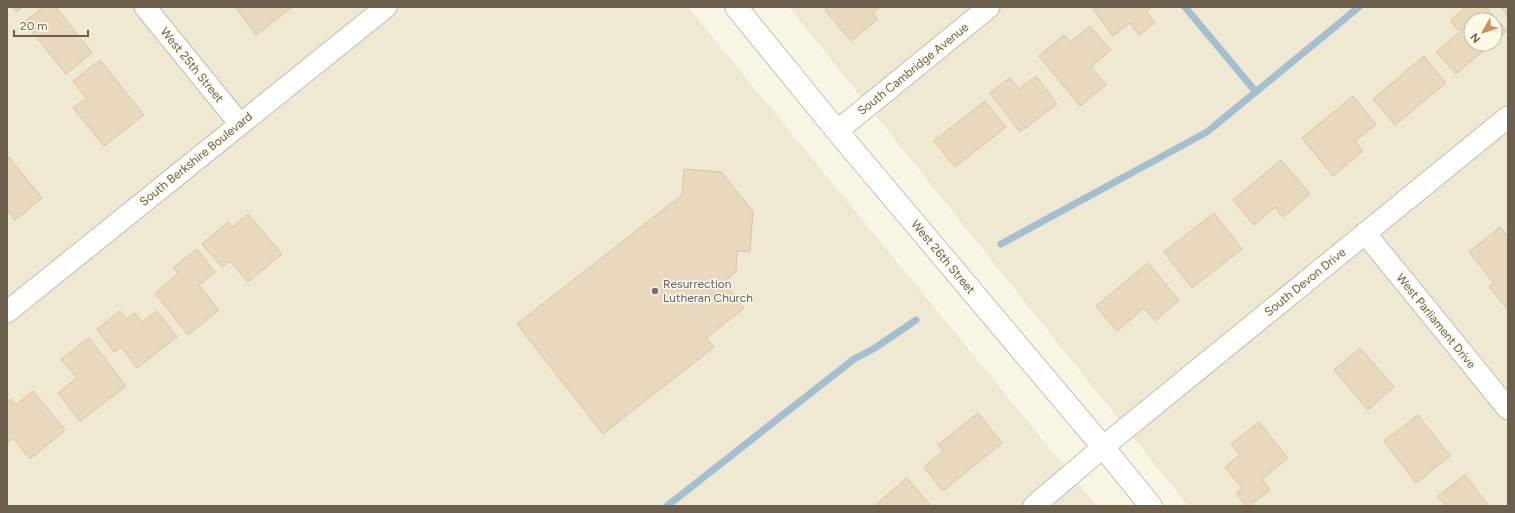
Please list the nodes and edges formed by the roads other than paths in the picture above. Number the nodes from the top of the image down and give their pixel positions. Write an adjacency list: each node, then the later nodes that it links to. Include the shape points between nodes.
1 (145, 7): 6 (street, West 25th Street)
2 (386, 7): 6 (street, South Berkshire Boulevard)
3 (736, 7): 7 (main road, West 26th Street)
4 (989, 7): 7 (street, South Cambridge Avenue)
5 (1508, 117): 8 (street, South Devon Drive)
6 (240, 124): 9 (street, South Berkshire Boulevard)
7 (837, 131): 11 (main road, West 26th Street)
8 (1365, 233): 10 (street, West Parliament Drive); 11 (street, South Devon Drive)
9 (8, 308)
10 (1508, 409)
11 (1103, 447): 12 (street, South Devon Drive); 13 (main road, West 26th Street)
12 (1034, 506)
13 (1151, 506)

